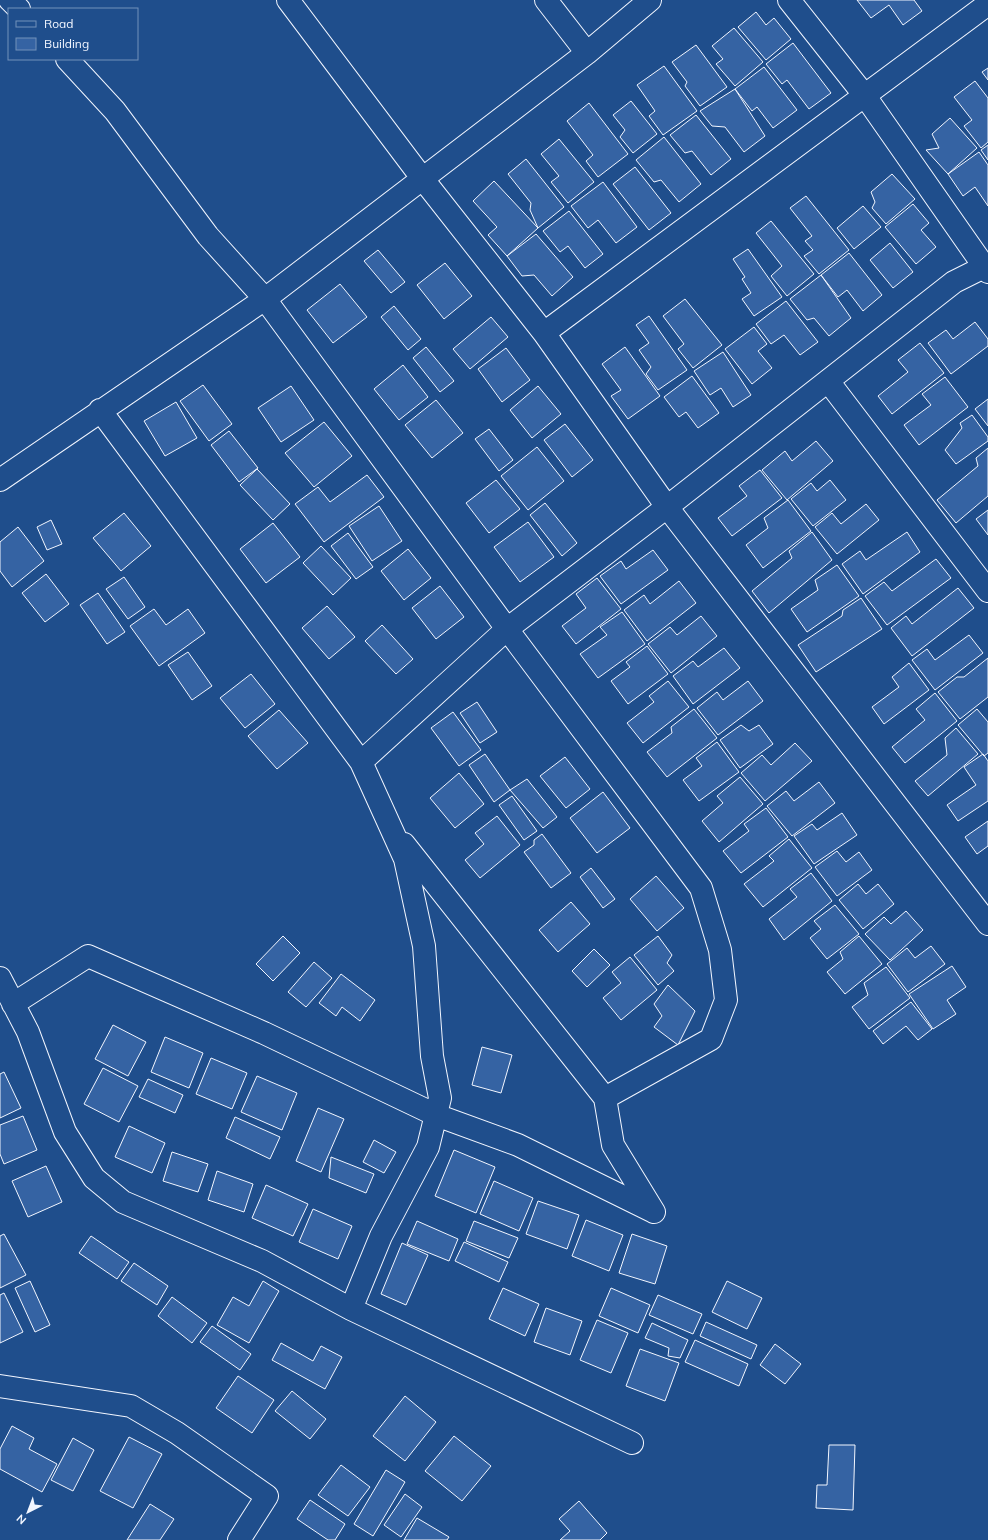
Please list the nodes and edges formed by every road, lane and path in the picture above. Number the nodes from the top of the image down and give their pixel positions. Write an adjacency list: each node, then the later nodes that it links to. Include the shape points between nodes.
1 (10, 0): 7 (street)
2 (288, 0): 11 (street)
3 (546, 0): 8 (street)
4 (650, 0): 8 (street)
5 (789, 0): 10 (street)
6 (988, 4): 10 (street)
7 (18, 8)
8 (587, 53): 11 (street)
9 (68, 60): 13 (street, via 115,111 208,236)
10 (865, 96): 12 (street); 14 (street)
11 (422, 178): 13 (street); 14 (street)
12 (986, 268): 15 (street, via 954,282)
13 (265, 299): 16 (street); 20 (street)
14 (544, 333): 18 (street)
15 (828, 381): 18 (street); 19 (street)
16 (100, 410): 17 (street); 21 (street)
17 (0, 480)
18 (667, 507): 20 (street); 23 (street)
19 (988, 591)
20 (507, 629): 21 (street); 26 (street, via 701,888 720,950 726,1000 711,1039)
21 (361, 762): 22 (street)
22 (390, 826): 26 (street); 27 (street, via 405,859 424,946 432,1056 440,1098)
23 (988, 924)
24 (0, 978): 25 (street)
25 (13, 1004): 27 (street, via 88,956 264,1033); 28 (street, via 28,1032 65,1132 94,1178 123,1202 262,1260)
26 (605, 1098): 27 (street, via 613,1145 654,1212 518,1145)
27 (436, 1115): 28 (street, via 428,1147 381,1236)
28 (350, 1309): 30 (street)
29 (0, 1386): 31 (street, via 131,1406 177,1433 267,1496)
30 (632, 1443)
31 (239, 1540)

